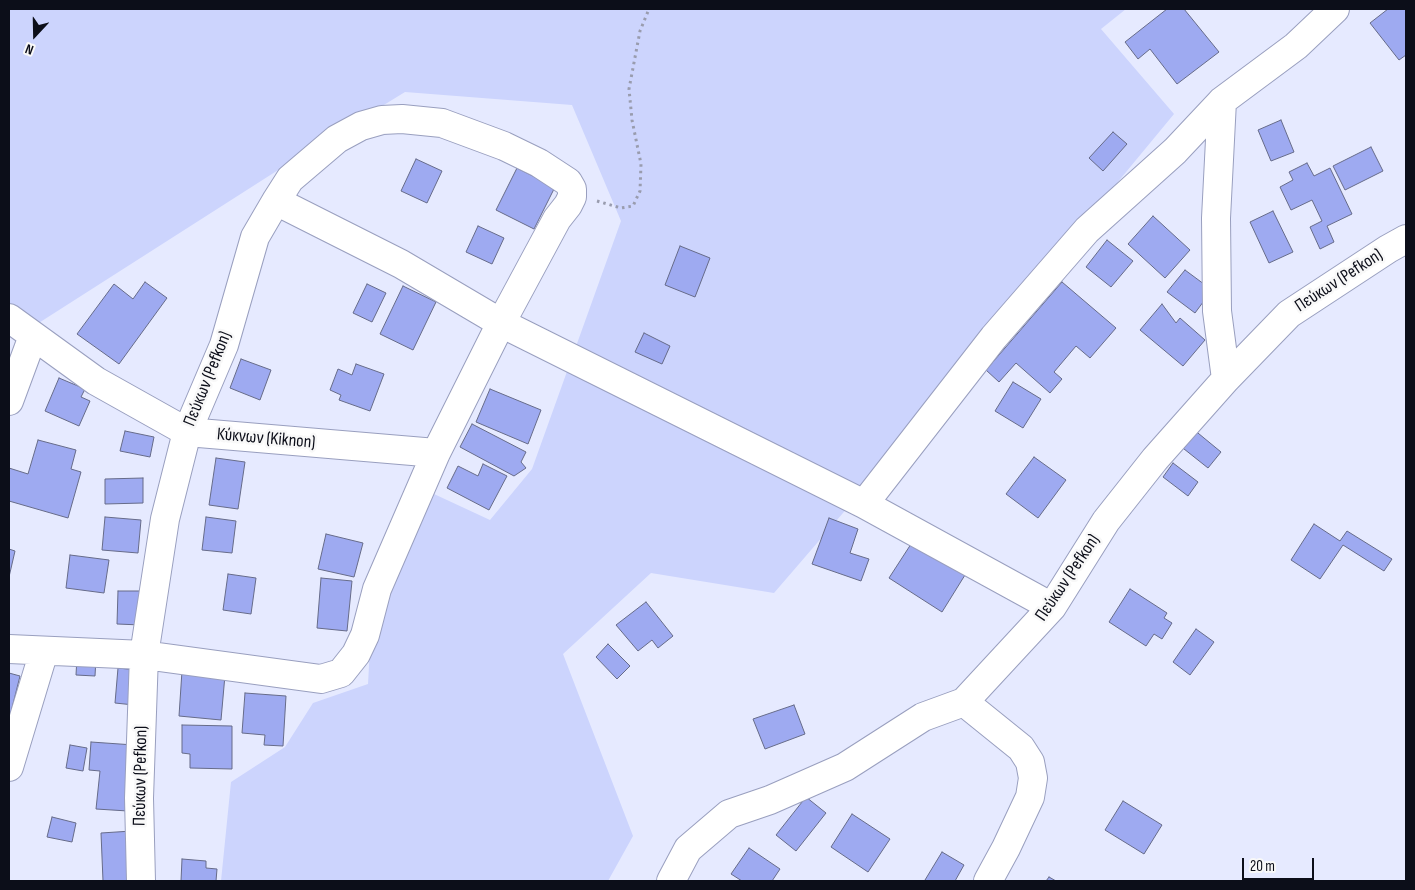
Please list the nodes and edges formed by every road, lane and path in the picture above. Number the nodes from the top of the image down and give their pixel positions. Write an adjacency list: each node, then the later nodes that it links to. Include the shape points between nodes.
1 (649, 9): 4 (path, via 640,31 629,89 641,164 640,191 633,206 622,208 604,204)
2 (1335, 9): 3 (street, via 1296,46)
3 (1222, 101): 10 (street, via 1216,218 1217,311); 14 (street, via 1175,151 1086,230 994,338)
4 (562, 180): 5 (street, Πεύκων (Pefkon), via 539,163 504,146 442,123 382,120 336,139 290,179); 8 (street, via 572,197)
5 (276, 201): 8 (street, via 401,264); 12 (street, Πεύκων (Pefkon), via 255,237 224,345)
6 (1406, 239): 10 (street, Πεύκων (Pefkon), via 1289,314)
7 (9, 318): 9 (street, Κύκνων (Kiknon))
8 (501, 323): 13 (street); 14 (street)
9 (33, 336): 11 (street); 12 (street, Κύκνων (Kiknon), via 96,381)
10 (1226, 379): 15 (street, Πεύκων (Pefkon), via 1155,459 1106,521)
11 (9, 400)
12 (187, 432): 13 (street, Κύκνων (Kiknon)); 18 (street, Πεύκων (Pefkon), via 165,520)
13 (436, 454): 18 (street, via 377,589 366,635 341,672 321,679)
14 (864, 504): 15 (street)
15 (1052, 607): 19 (street, Πεύκων (Pefkon))
16 (9, 649): 17 (street)
17 (44, 651): 18 (street); 20 (street)
18 (144, 654): 21 (street, Πεύκων (Pefkon), via 139,798)
19 (964, 702): 22 (street, Πεύκων (Pefkon), via 922,717 845,767 729,814 688,849); 23 (street, via 1021,748 1030,762 1033,778 1030,797)
20 (9, 767)
21 (141, 881)
22 (671, 881)
23 (988, 881)

